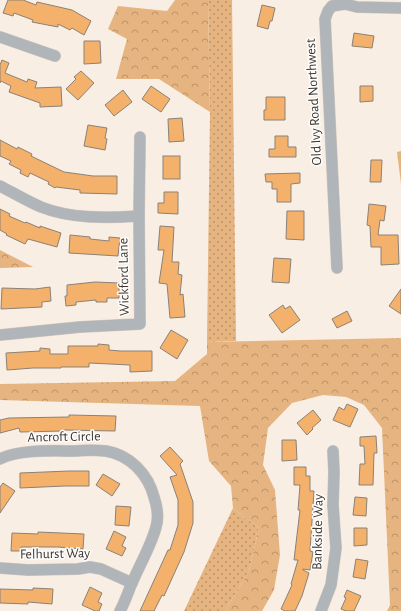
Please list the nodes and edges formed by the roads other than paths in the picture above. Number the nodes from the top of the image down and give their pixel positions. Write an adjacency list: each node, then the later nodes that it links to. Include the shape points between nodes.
1 (401, 8): 7 (street, Old Ivy Road Northwest, via 357,7 345,4 332,6 325,19)
2 (0, 37): 3 (street)
3 (55, 56)
4 (140, 137): 6 (street, Wickford Lane)
5 (0, 186): 6 (street, via 42,207 61,212 108,217)
6 (139, 216): 8 (street, Wickford Lane, via 140,324)
7 (337, 268)
8 (0, 335)
9 (333, 452): 14 (street, Bankside Way, via 336,548 331,585)
10 (0, 459): 12 (street, Ancroft Circle, via 14,453 106,451 135,465 152,488 157,506 157,525)
11 (0, 568): 12 (street, Felhurst Way, via 42,570 90,567 101,569)
12 (132, 583): 13 (street, Ancroft Circle)
13 (120, 611)
14 (321, 611)

